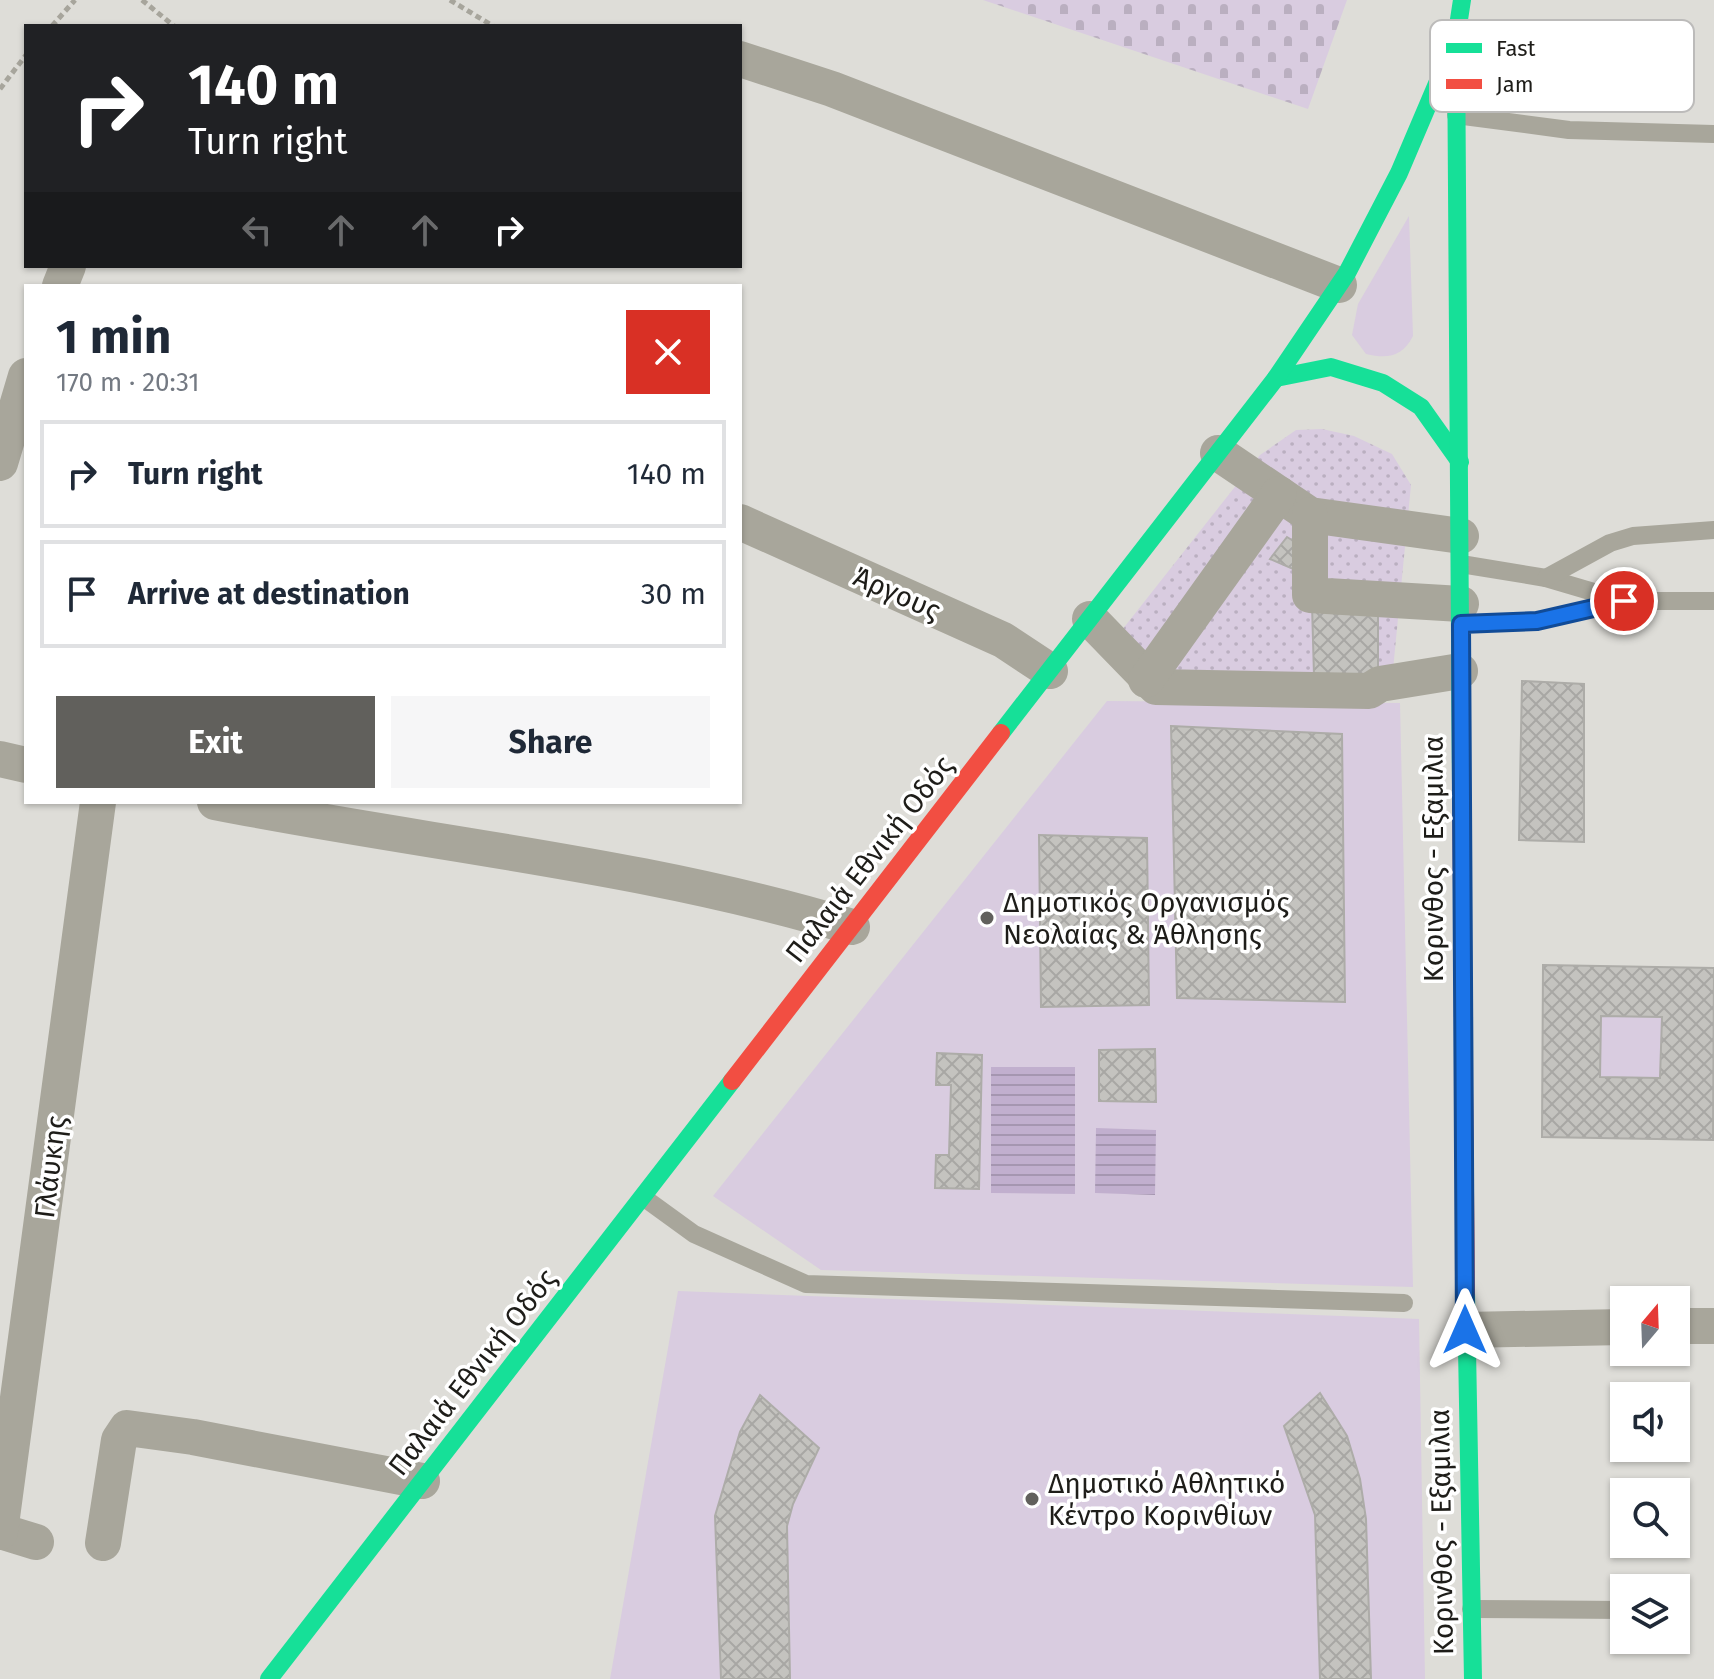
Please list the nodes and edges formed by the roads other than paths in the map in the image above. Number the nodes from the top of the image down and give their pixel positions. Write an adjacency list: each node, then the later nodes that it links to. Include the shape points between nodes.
1 (1462, 0): 2 (main road)
2 (1459, 20)
3 (742, 60): 7 (street, via 832,89)
4 (1430, 100): 7 (main road, Παλαιά Εθνική Οδός, via 1399,173)
5 (1456, 115): 6 (lane, via 1569,130); 11 (main road, Κορινθος - Εξαμιλια)
6 (1714, 134)
7 (1339, 285): 8 (main road, Παλαιά Εθνική Οδός)
8 (1276, 378): 10 (main road, Παλαιά Εθνική Οδός); 11 (main road, via 1331,367 1383,383 1421,407)
9 (24, 383): 12 (street)
10 (1218, 453): 13 (street); 22 (main road, Παλαιά Εθνική Οδός)
11 (1460, 462): 17 (main road, Κορινθος - Εξαμιλια)
12 (0, 463)
13 (1279, 494): 14 (street); 25 (street)
14 (1310, 515): 17 (street); 21 (street, via 1310,595)
15 (742, 523): 23 (street, Άργους, via 1003,640)
16 (1714, 530): 18 (lane, via 1633,536)
17 (1461, 550): 18 (lane); 21 (main road, Κορινθος - Εξαμιλια)
18 (1546, 578): 19 (lane)
19 (1624, 601): 20 (lane); 21 (lane, via 1537,621)
20 (1714, 601)
21 (1461, 614): 24 (main road, Κορινθος - Εξαμιλια)
22 (1090, 619): 23 (main road, Παλαιά Εθνική Οδός); 25 (street)
23 (1050, 671): 31 (main road, Παλαιά Εθνική Οδός)
24 (1460, 671): 25 (street, via 1380,684 1369,691 1156,687); 37 (main road, Κορινθος - Εξαμιλια)
25 (1144, 678)
26 (0, 759): 27 (street)
27 (24, 765)
28 (98, 804): 39 (street, Γλάυκης)
29 (238, 804): 30 (street)
30 (351, 814): 31 (street, via 766,901)
31 (852, 927): 32 (main road, Παλαιά Εθνική Οδός)
32 (643, 1197): 33 (lane, via 694,1234 806,1284); 38 (main road, Παλαιά Εθνική Οδός)
33 (1404, 1303)
34 (1690, 1326): 35 (street)
35 (1714, 1326)
36 (1610, 1327): 37 (street)
37 (1465, 1330): 42 (main road, Κορινθος - Εξαμιλια)
38 (422, 1481): 41 (street, via 127,1428 119,1440); 44 (main road, Παλαιά Εθνική Οδός)
39 (0, 1532): 40 (street)
40 (36, 1542)
41 (103, 1543)
42 (1471, 1609): 43 (lane); 45 (main road, Κορινθος - Εξαμιλια)
43 (1610, 1610)
44 (269, 1679)
45 (1473, 1679)

